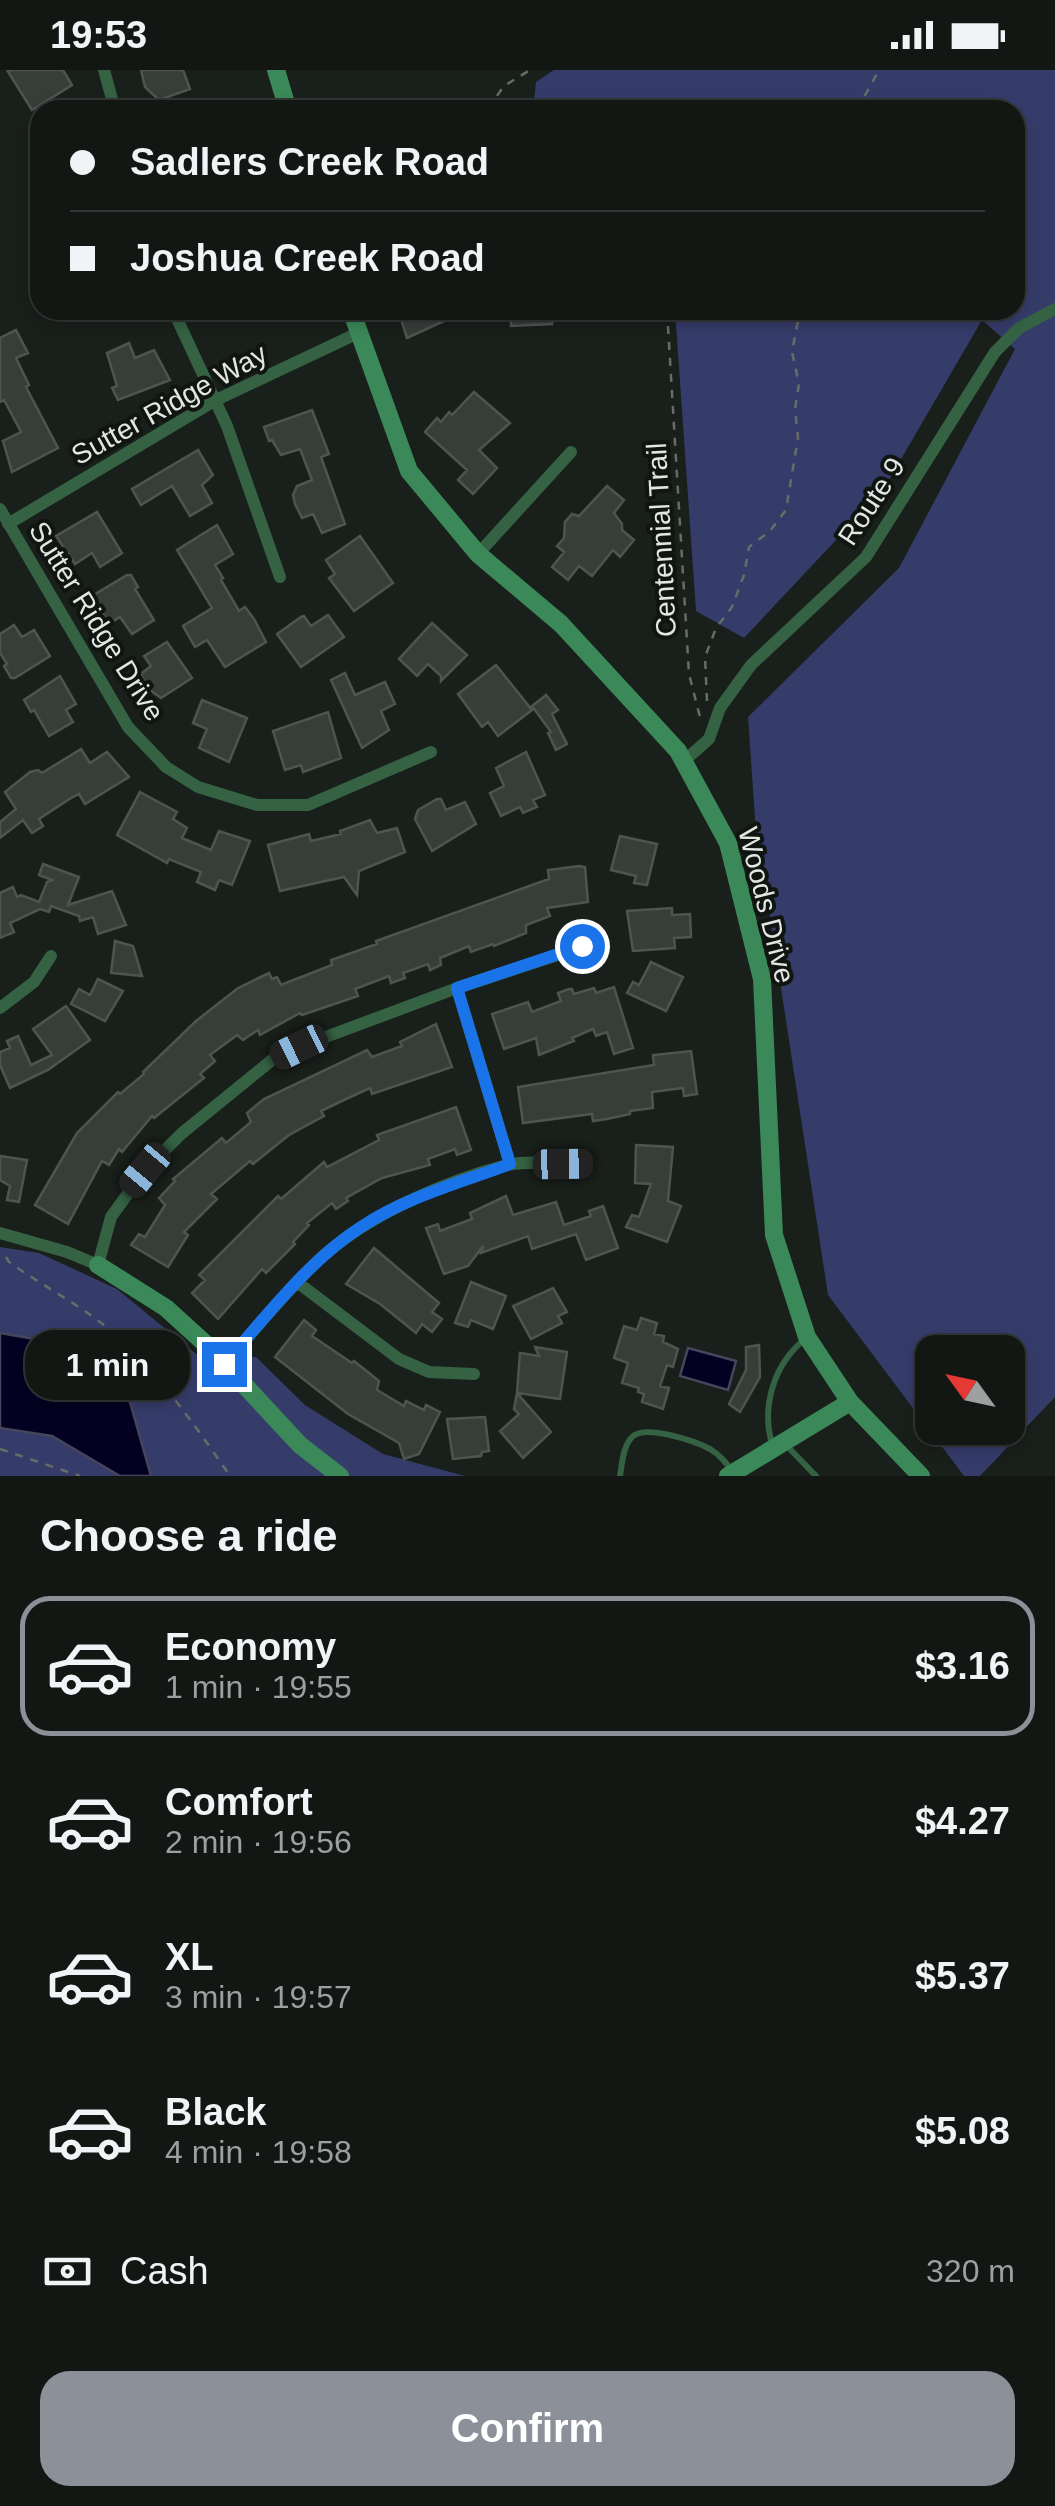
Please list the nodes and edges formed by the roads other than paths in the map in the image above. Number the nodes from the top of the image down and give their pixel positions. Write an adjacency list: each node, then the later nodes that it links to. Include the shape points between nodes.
1 (104, 70): 3 (street)
2 (276, 70): 4 (street)
3 (112, 100)
4 (285, 100)
5 (1055, 309): 16 (street, Route 9, via 1030,321 996,352 866,557 751,665 720,708 709,739)
6 (178, 320): 9 (street)
7 (354, 320): 8 (street, Woods Drive)
8 (358, 333): 9 (street, Sutter Ridge Way); 13 (street, Woods Drive, via 409,470)
9 (214, 401): 12 (street, Sutter Ridge Way); 14 (street)
10 (571, 452): 13 (street)
11 (0, 509): 12 (street, Sutter Ridge Drive)
12 (8, 524): 15 (street, Sutter Ridge Drive, via 128,727 166,767 198,788 257,805 308,805)
13 (478, 554): 16 (street, Woods Drive, via 561,624)
14 (280, 577)
15 (431, 752)
16 (684, 761): 26 (street, Woods Drive, via 728,843 762,978 774,1235)
17 (582, 946): 19 (street)
18 (51, 956): 20 (street, via 34,982)
19 (457, 988): 21 (street); 24 (street, via 299,1047 248,1077 161,1152 125,1193)
20 (0, 1008)
21 (510, 1164): 22 (street); 25 (street, via 378,1217)
22 (584, 1164)
23 (0, 1234): 24 (street)
24 (98, 1265): 27 (street, via 166,1308)
25 (297, 1282): 27 (street); 28 (street, via 399,1359 429,1372)
26 (807, 1337): 29 (street, Woods Drive); 30 (lane, via 784,1359 772,1389 768,1418)
27 (224, 1364): 32 (street, via 300,1445)
28 (474, 1374)
29 (850, 1402): 30 (street); 35 (street, Woods Drive)
30 (779, 1447): 31 (street); 34 (lane)
31 (739, 1473): 33 (lane, via 709,1448 652,1430 632,1437)
32 (340, 1476)
33 (620, 1476)
34 (816, 1476)
35 (921, 1476)

